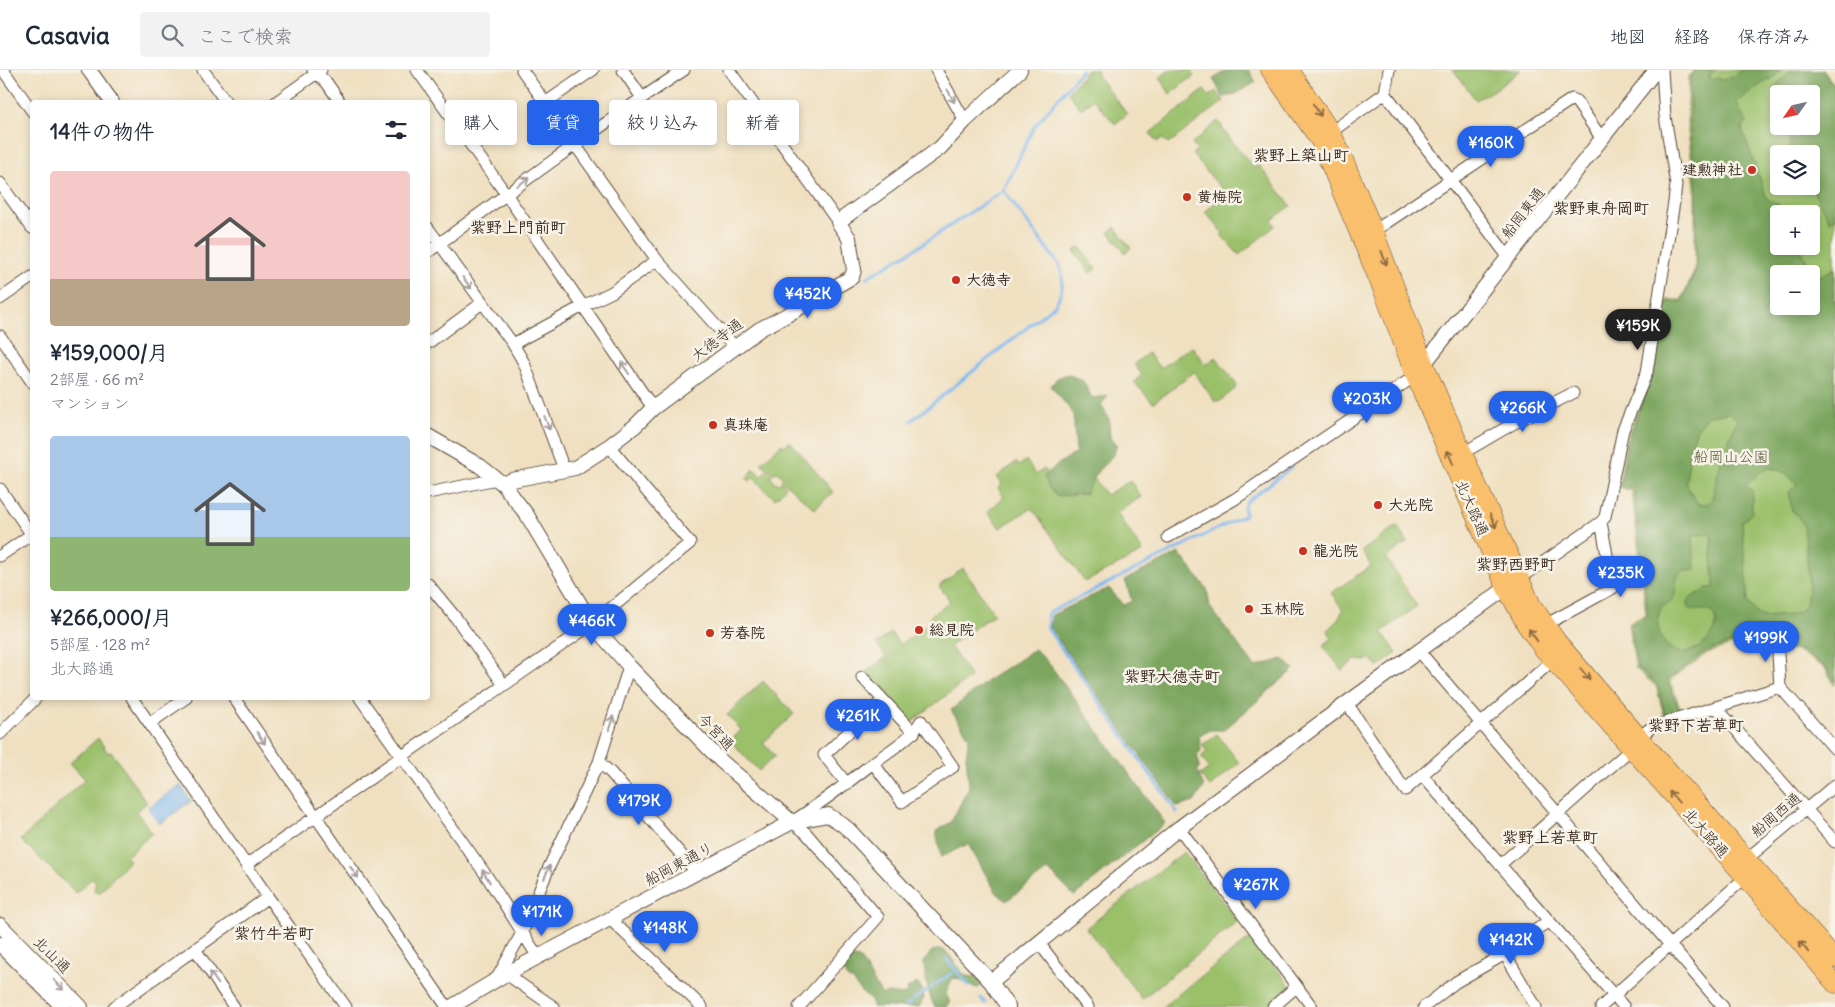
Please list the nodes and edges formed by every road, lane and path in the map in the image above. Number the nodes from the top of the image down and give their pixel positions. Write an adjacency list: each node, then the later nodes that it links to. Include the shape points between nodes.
1 (3, 70): 26 (street)
2 (89, 70): 20 (street)
3 (203, 70): 21 (street)
4 (416, 70): 34 (street)
5 (522, 70): 24 (street)
6 (593, 70): 25 (street)
7 (623, 70): 19 (street)
8 (684, 70): 19 (street)
9 (729, 70): 35 (street)
10 (936, 70): 27 (street, one-way to 27)
11 (1020, 70): 27 (street)
12 (1270, 70): 51 (main road, 北大路通, via 1320,142)
13 (1290, 70): 29 (main road, 北大路通, one-way to 29)
14 (1389, 70): 18 (street)
15 (1656, 70): 30 (street, 船岡東通)
16 (1662, 70): 62 (street, via 1665,116 1676,185 1674,202 1648,372 1623,430 1605,517)
17 (317, 71): 22 (street); 23 (street)
18 (1385, 93): 29 (street); 32 (street)
19 (642, 98): 28 (street)
20 (111, 100)
21 (225, 100)
22 (279, 100)
23 (339, 100)
24 (543, 100)
25 (549, 100)
26 (30, 108)
27 (965, 121): 35 (street, via 940,148)
28 (599, 128)
29 (1331, 132): 38 (main road, 北大路通)
30 (1602, 139): 32 (street, via 1572,99); 41 (street, 船岡東通)
31 (575, 145): 34 (street, one-way to 31); 42 (street)
32 (1449, 180): 38 (street); 41 (street)
33 (0, 183): 36 (street)
34 (506, 194): 39 (street); 46 (street)
35 (838, 222): 50 (street, 大徳寺通, via 849,238 854,270 852,277 760,329)
36 (30, 225)
37 (430, 231): 39 (street)
38 (1374, 231): 51 (main road, 北大路通, one-way to 51)
39 (439, 244): 40 (street); 45 (street, one-way to 45)
40 (430, 251)
41 (1509, 258): 51 (street, 船岡東通)
42 (657, 260): 46 (street, via 612,292); 50 (street)
43 (30, 278): 44 (street)
44 (0, 299)
45 (482, 303): 48 (street); 49 (street)
46 (583, 306): 49 (street); 54 (street, one-way to 46)
47 (0, 336): 52 (street)
48 (430, 342)
49 (513, 344): 58 (street, one-way to 58, via 524,363)
50 (735, 347): 54 (street, 大徳寺通)
51 (1419, 370): 57 (main road, 北大路通); 65 (street, via 1235,499); 67 (main road, 北大路通, one-way to 51)
52 (30, 379)
53 (1573, 392): 57 (street)
54 (653, 408): 56 (street, 大徳寺通)
55 (430, 437): 59 (street, 今宮通)
56 (609, 446): 58 (street, 大徳寺通, via 575,468); 69 (street, via 690,543)
57 (1463, 453): 67 (main road, 北大路通, one-way to 67)
58 (564, 469): 59 (street, 大徳寺通)
59 (500, 481): 61 (street, 大徳寺通); 69 (street, 今宮通, via 527,515)
60 (0, 489): 63 (street)
61 (430, 493)
62 (1601, 522): 67 (street); 70 (street, via 1612,588)
63 (30, 532)
64 (30, 536): 66 (street)
65 (1168, 537)
66 (0, 556)
67 (1513, 584): 70 (main road, 北大路通); 72 (street); 73 (main road, 北大路通, one-way to 67, via 1526,625)
68 (430, 586): 76 (street)
69 (592, 624): 74 (street, 今宮通); 76 (street)
70 (1544, 625): 90 (main road, 北大路通, one-way to 90)
71 (1777, 637): 77 (street)
72 (1419, 652): 84 (street); 87 (street)
73 (1553, 660): 87 (street); 90 (main road, 北大路通)
74 (629, 666): 93 (street, one-way to 74); 101 (street, 今宮通, via 721,762)
75 (862, 677): 83 (street)
76 (504, 686): 92 (street)
77 (1780, 687): 85 (street); 91 (street)
78 (34, 700): 89 (street)
79 (133, 700): 86 (street)
80 (183, 700): 86 (street)
81 (235, 700): 100 (street, one-way to 100)
82 (361, 700): 92 (street)
83 (883, 700): 88 (street); 96 (street, via 824,755)
84 (1346, 703): 95 (street, via 1405,790); 102 (street)
85 (1716, 707): 90 (street, via 1652,727); 98 (street)
86 (150, 723): 104 (street)
87 (1481, 724): 95 (street); 99 (street)
88 (914, 733): 94 (street); 94 (street, via 921,721 953,767 902,802)
89 (0, 734)
90 (1635, 743): 99 (street); 106 (main road, 北大路通)
91 (1835, 749)
92 (402, 757): 100 (street); 112 (street, one-way to 92)
93 (599, 762): 107 (street); 112 (street, one-way to 93)
94 (874, 763): 96 (street)
95 (1422, 776): 105 (street)
96 (847, 784): 101 (street)
97 (1835, 785): 98 (street, 船岡西通)
98 (1806, 810): 103 (street); 106 (street, 船岡西通)
99 (1558, 814): 105 (street); 115 (street)
100 (316, 816): 104 (street); 126 (street, one-way to 126)
101 (792, 822): 107 (street, 船岡東通り); 122 (street, via 828,815 839,822); 134 (street, via 806,833 878,917)
102 (1179, 828): 113 (street); 124 (street)
103 (1835, 842)
104 (246, 865): 108 (street)
105 (1500, 865): 110 (street)
106 (1746, 868): 115 (street, 船岡西通); 119 (main road, 北大路通); 123 (main road, 北大路通, one-way to 106)
107 (697, 873): 109 (street, 船岡東通り)
108 (268, 897): 116 (street); 132 (street)
109 (611, 920): 118 (street, 船岡東通り); 127 (street)
110 (1549, 921): 117 (street); 125 (street)
111 (0, 925): 120 (street, 北山通)
112 (523, 931): 118 (street); 121 (street)
113 (1039, 943): 122 (street); 136 (street)
114 (0, 944): 120 (street, 北山通)
115 (1671, 946): 125 (street, 船岡西通); 143 (street)
116 (194, 949): 130 (street); 131 (street, one-way to 116)
117 (1505, 954): 139 (street, via 1456,982); 140 (street)
118 (538, 957): 121 (street, 船岡東通り)
119 (1835, 959)
120 (33, 968): 128 (street, 北山通); 129 (street, 北山通, one-way to 129)
121 (501, 977): 126 (street, 船岡東通り); 133 (street)
122 (991, 982): 135 (street)
123 (1835, 984)
124 (1296, 987): 137 (street); 138 (street)
125 (1614, 996): 141 (street, 船岡西通); 142 (street)
126 (456, 1005)
127 (702, 1006)
128 (63, 1007)
129 (81, 1007)
130 (114, 1007)
131 (234, 1007)
132 (346, 1007)
133 (554, 1007)
134 (799, 1007)
135 (1008, 1007)
136 (1088, 1007)
137 (1272, 1007)
138 (1312, 1007)
139 (1424, 1007)
140 (1536, 1007)
141 (1602, 1007)
142 (1624, 1007)
143 (1723, 1007)

